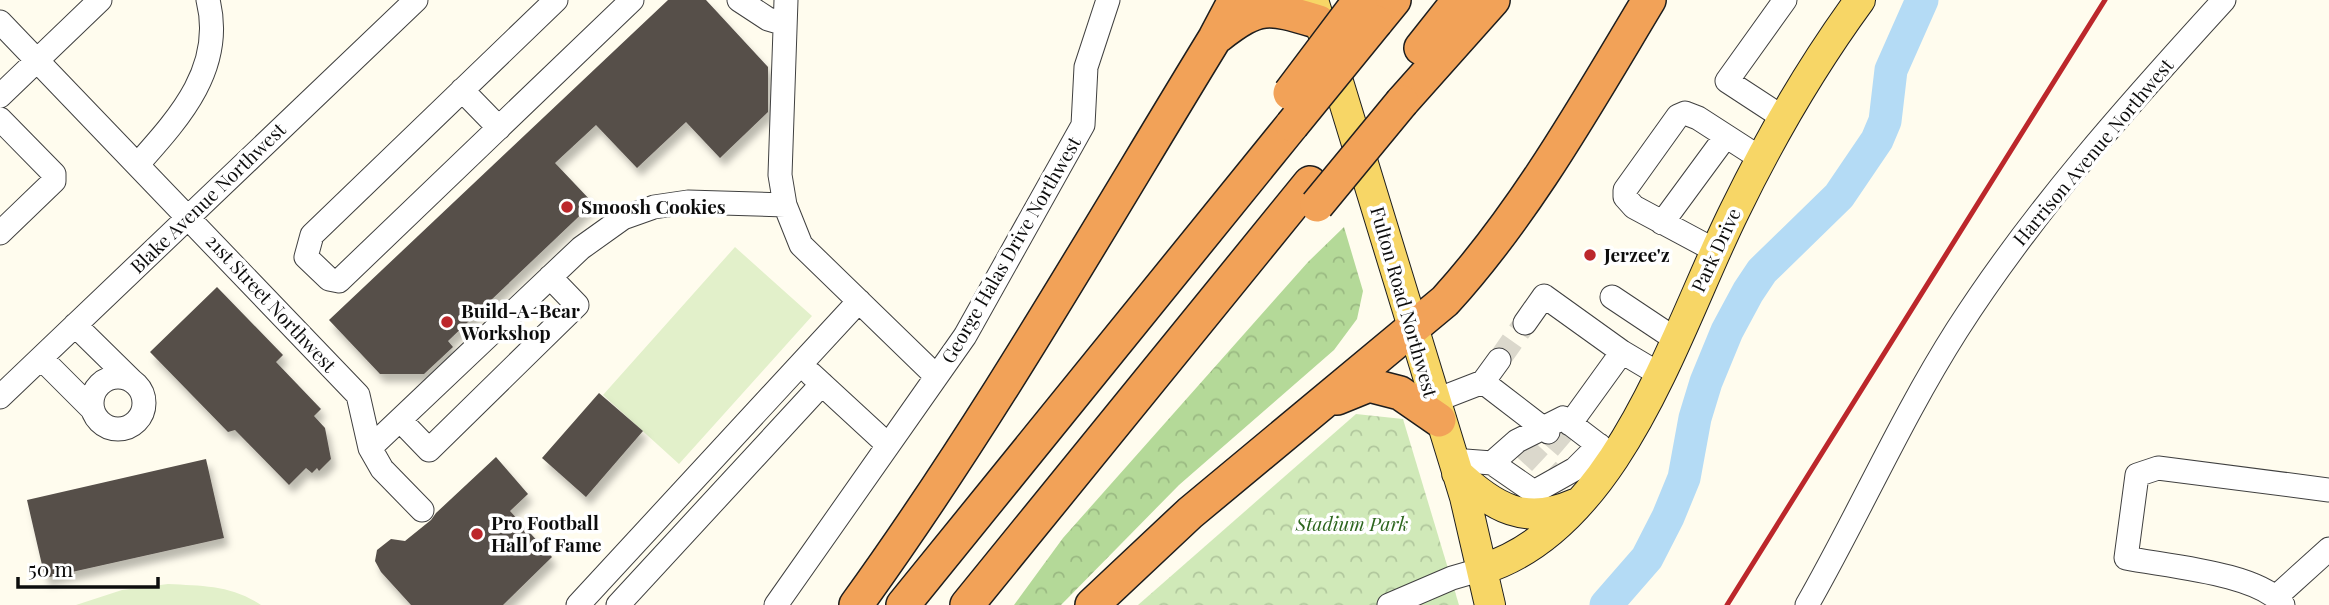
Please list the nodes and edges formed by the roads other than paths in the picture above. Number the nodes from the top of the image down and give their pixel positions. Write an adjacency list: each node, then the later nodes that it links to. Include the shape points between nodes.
1 (100, 0): 21 (street)
2 (208, 0): 30 (street, via 210,47 198,89)
3 (416, 0): 32 (street, Blake Avenue Northwest)
4 (556, 0): 22 (street)
5 (632, 0): 27 (street)
6 (739, 0): 19 (street)
7 (786, 0): 19 (street, George Halas Drive Northwest)
8 (1108, 0): 48 (street, George Halas Drive Northwest, via 1086,67 1083,125 965,336)
9 (1235, 0): 20 (highway)
10 (1459, 0): 23 (highway)
11 (1493, 0): 23 (highway)
12 (1649, 0): 41 (highway, via 1533,186 1477,266)
13 (1786, 0): 25 (street, via 1727,80)
14 (1860, 0): 25 (main road, Park Drive)
15 (2224, 0): 78 (street, Harrison Avenue Northwest, via 2080,161 1995,272 1928,378)
16 (1377, 7): 74 (highway, bridge, via 1287,114 1113,345)
17 (1316, 11): 20 (highway, via 1269,10 1245,15); 41 (main road, Fulton Road Northwest)
18 (0, 22): 21 (street, 21st Street Northwest)
19 (785, 24): 31 (street, George Halas Drive Northwest, via 780,176)
20 (1215, 38): 73 (highway, via 961,451)
21 (37, 60): 24 (street); 30 (street, 21st Street Northwest)
22 (462, 90): 27 (street); 27 (street, via 312,235 306,257 328,279 339,281)
23 (1399, 91): 75 (highway, via 1149,381)
24 (0, 96)
25 (1782, 117): 29 (main road, Park Drive)
26 (0, 119): 34 (street, via 54,174 54,181)
27 (499, 128)
28 (1726, 136): 29 (street); 33 (street); 33 (street, via 1685,113 1663,137 1625,190 1634,207)
29 (1760, 159): 35 (main road, Park Drive)
30 (138, 164): 32 (street, 21st Street Northwest)
31 (785, 205): 36 (street, via 688,202 654,207 623,218 594,237); 38 (street, George Halas Drive Northwest, via 801,244)
32 (188, 216): 40 (street, Blake Avenue Northwest); 60 (street, 21st Street Northwest, via 358,395)
33 (1662, 223): 35 (street)
34 (0, 233)
35 (1716, 251): 42 (main road, Park Drive)
36 (551, 277): 56 (street); 56 (street, via 577,305 429,450)
37 (1612, 297): 42 (street)
38 (859, 300): 46 (street); 48 (street, George Halas Drive Northwest)
39 (1525, 323): 43 (street, via 1544,296)
40 (75, 325): 44 (street, Blake Avenue Northwest); 49 (street)
41 (1415, 328): 53 (highway); 55 (main road, Fulton Road Northwest)
42 (1675, 339): 47 (main road, Park Drive)
43 (1622, 352): 47 (street); 57 (street)
44 (41, 358): 52 (street, Blake Avenue Northwest); 54 (street)
45 (1499, 360): 50 (street)
46 (801, 365): 51 (street); 70 (street)
47 (1659, 374): 61 (main road, Park Drive)
48 (936, 376): 59 (street, George Halas Drive Northwest)
49 (131, 380): 54 (street, via 115,377 100,384 94,392); 54 (street, via 145,400 137,423 111,429)
50 (1483, 382): 55 (street); 58 (street)
51 (822, 384): 59 (street); 71 (street)
52 (0, 397)
53 (1325, 403): 55 (highway, via 1369,385 1400,393); 76 (highway, via 1189,513)
54 (93, 410)
55 (1436, 411): 63 (main road, Fulton Road Northwest)
56 (400, 420): 60 (street)
57 (1570, 424): 58 (street, via 1563,418); 61 (street)
58 (1546, 430): 62 (street)
59 (888, 445): 72 (street, George Halas Drive Northwest)
60 (370, 448): 66 (street, via 382,469)
61 (1607, 451): 62 (street, via 1580,459 1534,492); 65 (main road, Park Drive)
62 (1492, 463): 63 (street)
63 (1455, 466): 65 (main road, via 1488,498 1525,515 1557,512); 68 (main road, Fulton Road Northwest)
64 (2329, 490): 69 (street, via 2158,468 2137,475 2126,558 2245,582)
65 (1579, 503): 68 (main road, Park Drive)
66 (422, 510)
67 (2329, 549): 69 (street)
68 (1487, 588): 77 (street, via 1448,580)
69 (2280, 601)
70 (578, 605)
71 (618, 605)
72 (776, 605)
73 (856, 605)
74 (903, 605)
75 (967, 605)
76 (1093, 605)
77 (1389, 605)
78 (1807, 605)

